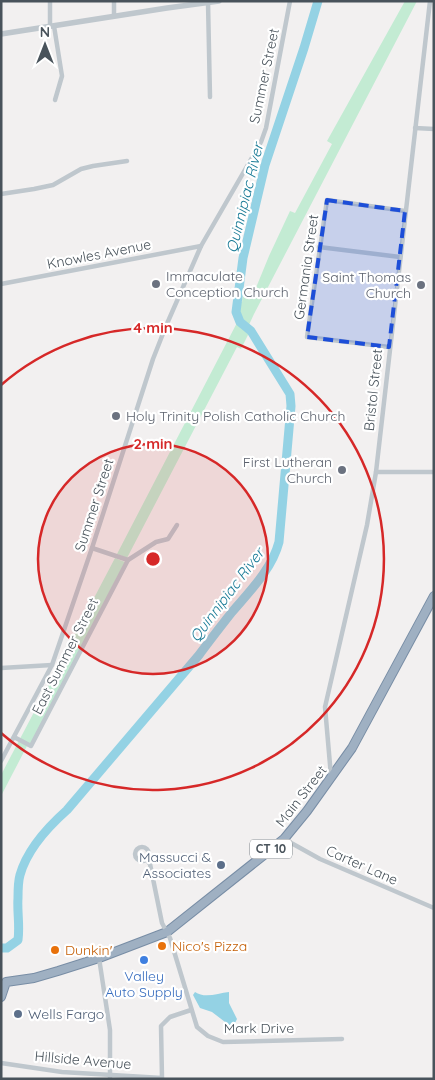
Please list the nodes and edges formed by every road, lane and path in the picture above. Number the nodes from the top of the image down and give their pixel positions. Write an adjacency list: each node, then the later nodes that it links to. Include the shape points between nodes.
1 (50, 1): 9 (street)
2 (114, 1): 8 (street)
3 (219, 1): 6 (street)
4 (290, 1): 18 (street, Summer Street, via 261,142)
5 (430, 1): 13 (street, Bristol Street)
6 (208, 2): 7 (street); 11 (street)
7 (168, 5): 8 (street)
8 (114, 16): 9 (street)
9 (52, 26): 10 (street); 12 (street, via 62,76)
10 (1, 34)
11 (210, 96)
12 (54, 100)
13 (415, 128): 14 (street); 17 (street, Bristol Street)
14 (434, 129)
15 (127, 161): 16 (street, via 81,169 53,185)
16 (1, 194)
17 (405, 211): 19 (street, Germania Street, via 326,200); 20 (street, Bristol Street)
18 (201, 246): 21 (street, Knowles Avenue); 26 (street, Summer Street, via 153,359)
19 (320, 247): 20 (street); 22 (street, Germania Street, via 307,337)
20 (400, 257): 22 (street, Bristol Street)
21 (1, 284)
22 (390, 348): 23 (street, Bristol Street)
23 (376, 472): 24 (street); 33 (street, Bristol Street, via 325,707)
24 (434, 472)
25 (177, 525): 27 (street, East Summer Street, via 168,538)
26 (92, 548): 27 (street); 29 (street, Summer Street)
27 (128, 560): 31 (street, East Summer Street, via 31,746)
28 (434, 596): 33 (highway, Main Street / CT 10, via 352,748)
29 (52, 665): 30 (street); 31 (street, Summer Street)
30 (1, 668)
31 (14, 737): 32 (street, Summer Street)
32 (1, 761)
33 (331, 778): 34 (highway, Main Street / CT 10)
34 (284, 839): 36 (street, Carter Lane, via 320,859); 37 (highway, Main Street / CT 10)
35 (146, 859): 37 (street, Mark Drive)
36 (434, 908)
37 (167, 932): 38 (highway, Main Street / CT 10); 40 (street, Mark Drive)
38 (99, 958): 39 (highway, Main Street / CT 10, via 34,978 6,982); 43 (street, via 110,1030)
39 (1, 997)
40 (191, 1010): 41 (street, Mark Drive, via 197,1027 223,1042); 43 (street, Hillside Avenue, via 170,1017 161,1026 162,1078)
41 (342, 1039)
42 (1, 1063): 43 (street, Hillside Avenue)
43 (110, 1077)

